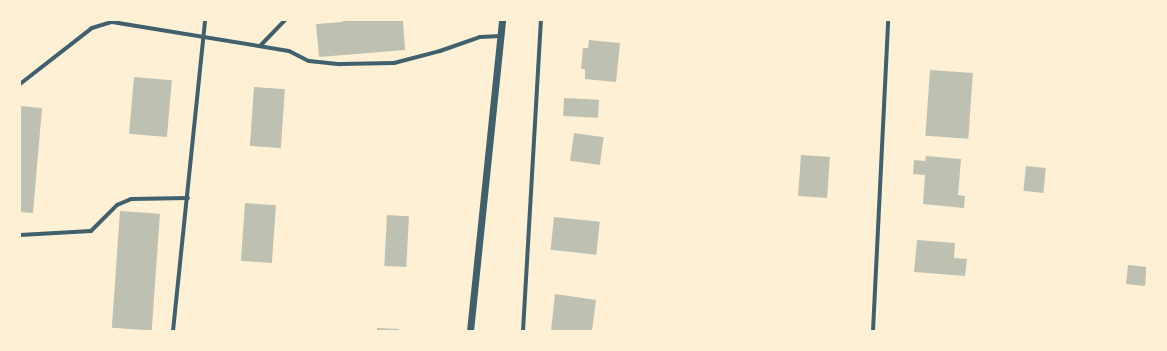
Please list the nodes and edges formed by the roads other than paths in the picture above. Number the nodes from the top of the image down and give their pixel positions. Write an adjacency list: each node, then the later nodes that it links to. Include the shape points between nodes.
1 (205, 20): 7 (street)
2 (285, 20): 8 (street)
3 (502, 20): 6 (street)
4 (541, 20): 14 (street)
5 (888, 20): 15 (street)
6 (500, 36): 8 (street, via 480,37 440,51 394,62 378,63 340,64 310,61 289,51); 13 (street)
7 (203, 38): 8 (street); 9 (street, via 119,22 105,23 92,28); 10 (street)
8 (260, 46)
9 (20, 84)
10 (188, 198): 11 (street, via 131,199 117,205 91,231); 12 (street)
11 (20, 235)
12 (173, 331)
13 (470, 331)
14 (523, 331)
15 (873, 331)

